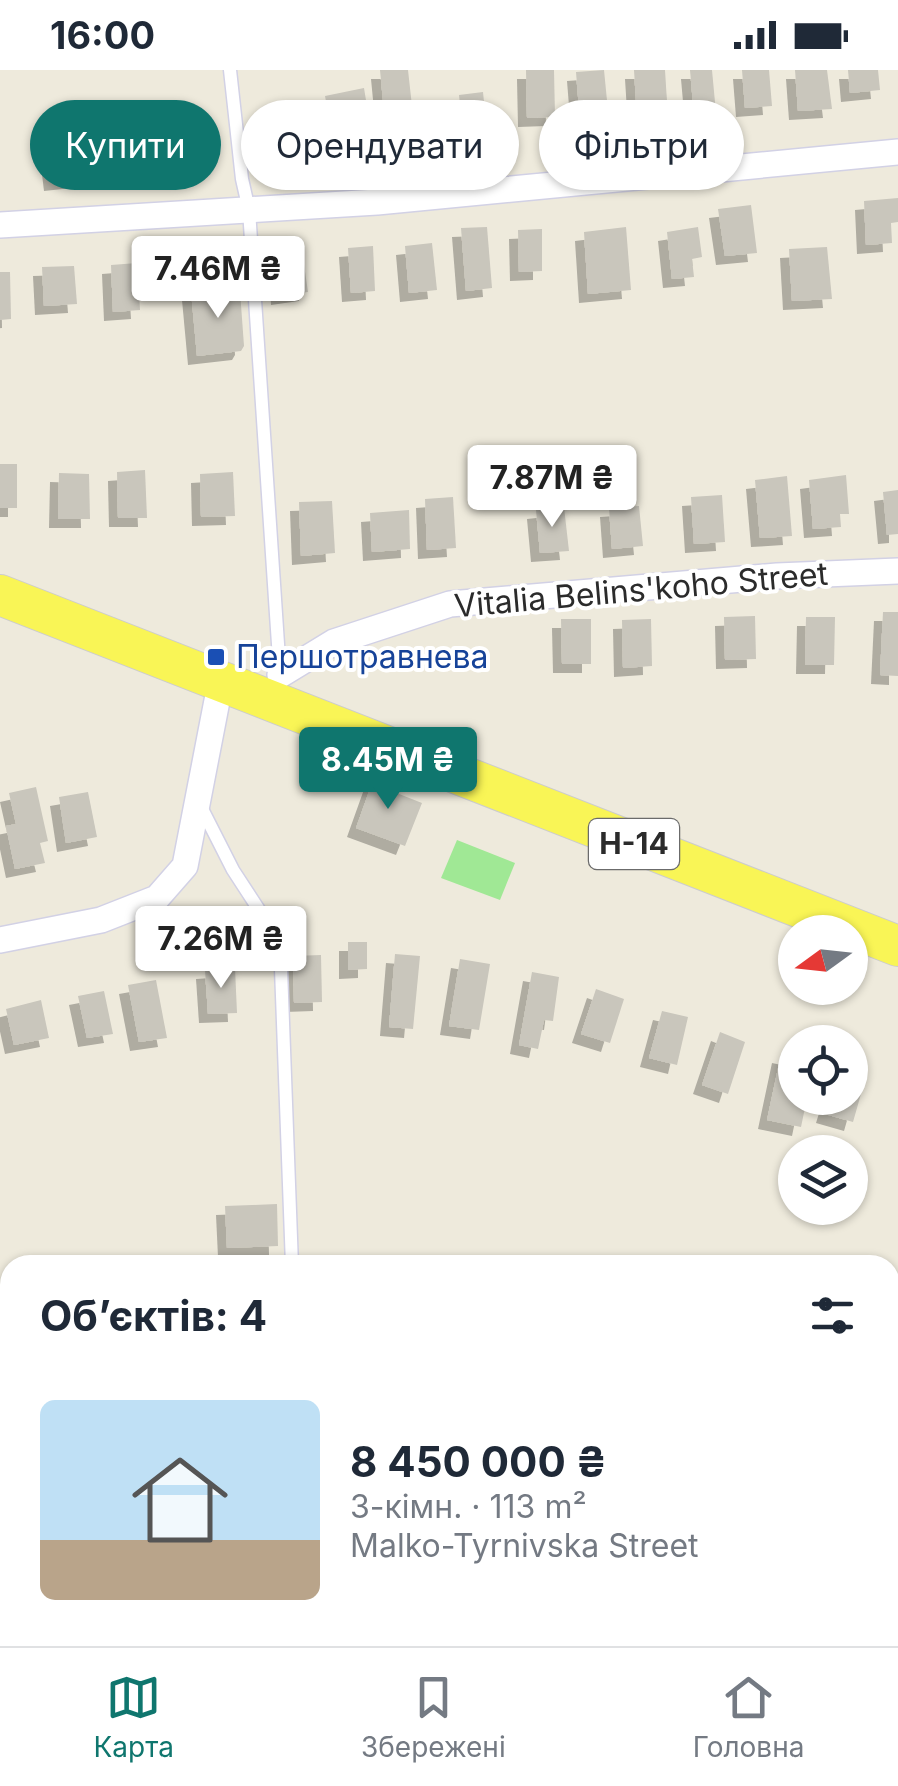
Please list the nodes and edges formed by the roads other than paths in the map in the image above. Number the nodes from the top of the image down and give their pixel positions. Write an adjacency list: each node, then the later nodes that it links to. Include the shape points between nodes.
1 (230, 70): 3 (lane)
2 (898, 152): 3 (street)
3 (250, 210): 4 (street); 8 (lane)
4 (0, 226)
5 (898, 571): 8 (street, Vitalia Belins'koho Street, via 450,604 334,642)
6 (0, 595): 7 (main road, Н-14)
7 (221, 680): 8 (main road, Н-14); 9 (street)
8 (276, 688): 11 (main road, Н-14)
9 (196, 796): 10 (street, via 185,866 157,898 100,920); 12 (lane, via 280,942)
10 (0, 940)
11 (898, 946)
12 (292, 1255)

